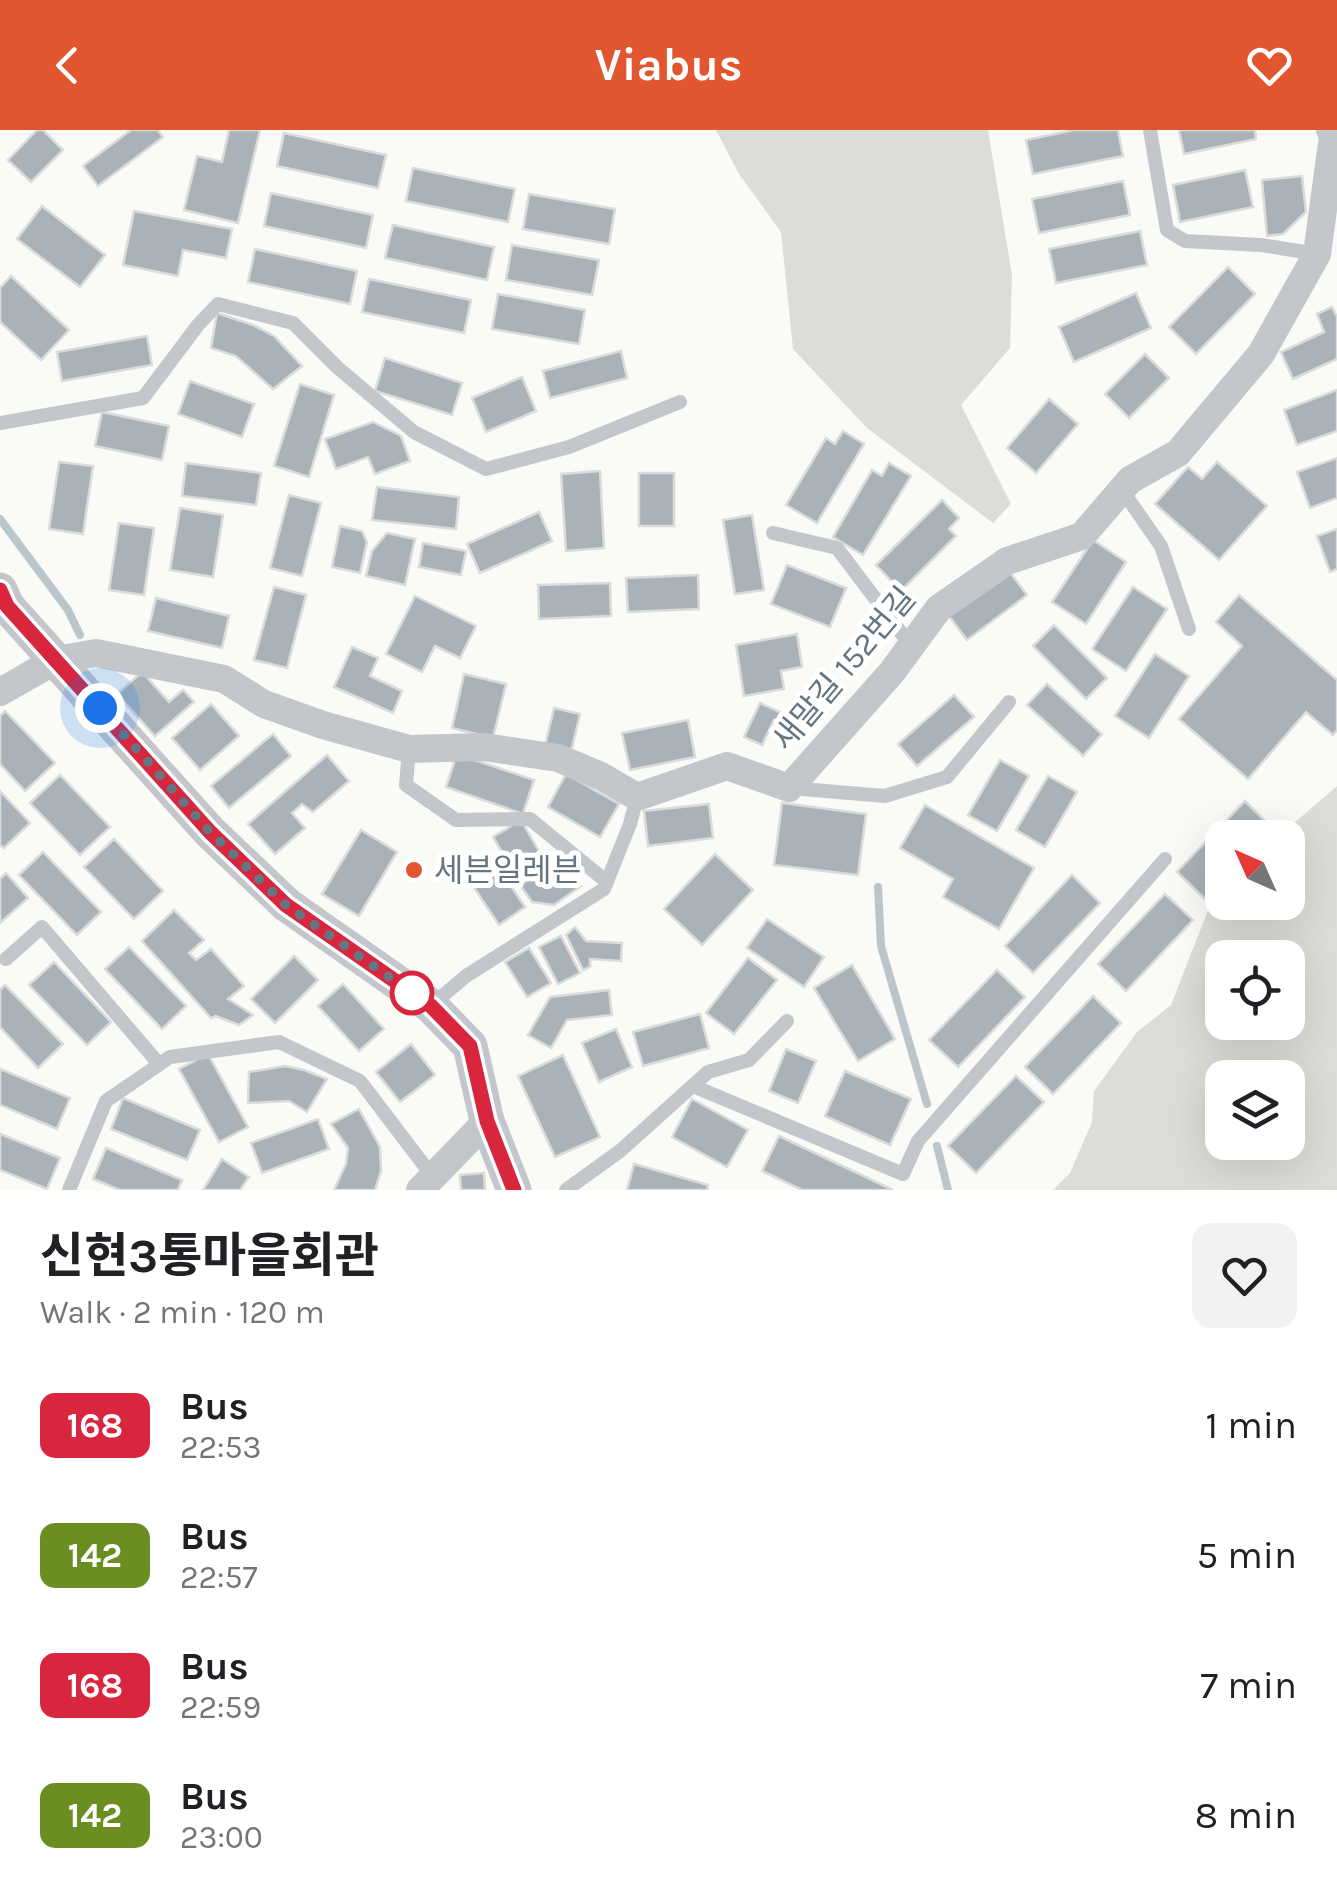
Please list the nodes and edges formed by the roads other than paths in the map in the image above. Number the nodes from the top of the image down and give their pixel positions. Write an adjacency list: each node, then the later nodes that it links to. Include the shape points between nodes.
1 (1150, 130): 3 (lane, via 1167,230 1184,241)
2 (1330, 130): 3 (street, 새말길 152번길)
3 (1327, 253): 6 (street, 새말길 152번길, via 1261,354 1178,453)
4 (680, 402): 5 (lane, via 569,446 486,469 414,432 292,323 218,304 143,398)
5 (0, 423)
6 (1122, 490): 9 (lane, via 1161,546); 10 (street, 새말길 152번길, via 1082,536 1007,561 938,608)
7 (773, 533): 10 (lane, via 837,548)
8 (0, 590): 11 (street)
9 (1190, 629)
10 (912, 647): 15 (street, 새말길 152번길)
11 (56, 660): 12 (street); 14 (street, via 96,653 224,679 264,704); 20 (street, via 210,832 286,905)
12 (0, 692)
13 (1009, 702): 15 (lane, via 947,777 884,796)
14 (409, 749): 16 (street, via 484,747 558,758); 18 (lane, via 406,785 456,820 530,819)
15 (789, 788): 16 (street, 새말길 152번길, via 727,766)
16 (637, 797): 18 (lane)
17 (1166, 859): 23 (lane, via 918,1141 904,1174)
18 (607, 882): 20 (lane)
19 (6, 959): 22 (lane, via 42,927)
20 (431, 1006): 24 (street, via 470,1046)
21 (787, 1022): 23 (lane, via 749,1060 708,1072)
22 (159, 1064): 25 (lane, via 280,1042 360,1081); 26 (lane, via 106,1101)
23 (693, 1086): 28 (lane)
24 (487, 1121): 25 (street); 27 (street)
25 (427, 1184)
26 (68, 1190)
27 (514, 1190)
28 (566, 1190)

